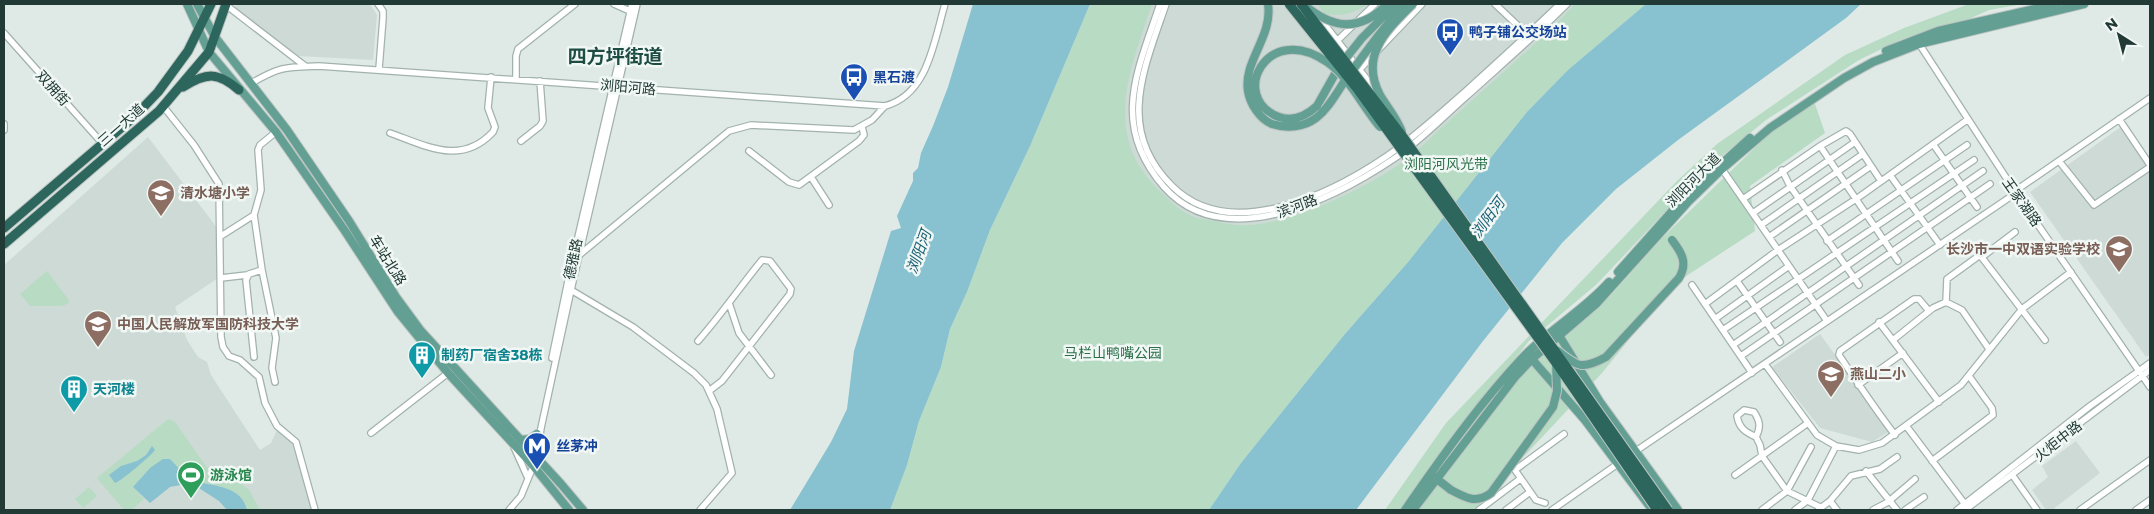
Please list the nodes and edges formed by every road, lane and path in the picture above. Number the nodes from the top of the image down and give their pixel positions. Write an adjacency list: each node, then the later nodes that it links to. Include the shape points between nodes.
1 (186, 4): 31 (main road, 车站北路)
2 (197, 4): 30 (main road, 车站北路)
3 (211, 4): 30 (highway, 三一大道)
4 (226, 4): 34 (highway, 三一大道); 38 (street)
5 (378, 4): 39 (street, via 383,11)
6 (575, 4): 42 (street, via 518,48)
7 (614, 4): 29 (street)
8 (632, 4): 29 (street)
9 (637, 4): 29 (street)
10 (945, 4): 50 (street, 浏阳河路, via 926,68 918,82 910,94 896,104)
11 (1160, 4): 61 (street, 滨河路, via 1133,92 1132,124 1140,152 1155,177 1188,206 1223,218 1274,215 1350,185 1376,170)
12 (1166, 4): 61 (street, 滨河路, via 1141,80 1137,116 1146,152 1153,164 1178,193 1189,200 1234,214 1271,209 1349,179)
13 (1268, 4): 21 (main road, bridge, via 1267,28 1250,69 1248,92 1263,118 1272,124 1290,127 1309,122 1322,112)
14 (1289, 4): 58 (highway, bridge, via 1338,63)
15 (1295, 4): 61 (street)
16 (1302, 4): 19 (main road, bridge, via 1333,22 1351,25 1372,18); 61 (highway, bridge)
17 (1308, 4): 35 (street)
18 (1375, 4): 35 (street)
19 (1388, 4)
20 (1396, 4): 58 (main road, bridge, via 1342,62 1338,68 1335,74 1322,99 1309,113 1292,119 1273,114 1261,103 1255,87 1260,66 1274,53 1293,49 1314,54 1328,63 1332,67 1337,71)
21 (1405, 4)
22 (1413, 4): 61 (main road, bridge, via 1384,35 1372,62 1374,82)
23 (1422, 4): 40 (street)
24 (1495, 4): 33 (street)
25 (1560, 4): 33 (street, 滨河路)
26 (1566, 4): 33 (street, 滨河路)
27 (2057, 4): 36 (main road, 浏阳河大道, via 1938,31)
28 (2084, 4): 36 (main road, 浏阳河大道)
29 (633, 12): 45 (street)
30 (204, 19): 31 (highway, 三一大道); 34 (main road, 车站北路)
31 (198, 31): 37 (main road, 车站北路); 62 (highway, 三一大道, via 158,92)
32 (4, 33): 62 (street, 双拥街)
33 (1530, 36): 61 (street, 滨河路)
34 (215, 37): 37 (highway, 三一大道); 44 (main road, 车站北路)
35 (1338, 40): 40 (street)
36 (1917, 41): 52 (street, 王家湖路); 74 (main road, 浏阳河大道, via 1844,78 1770,128); 104 (main road, 浏阳河大道, via 1842,74 1767,124 1708,175)
37 (209, 52): 46 (main road, 车站北路); 47 (highway, 三一大道)
38 (305, 66): 39 (street, 浏阳河路); 44 (street, 浏阳河路, via 273,70)
39 (379, 69): 41 (street, 浏阳河路)
40 (1360, 69): 61 (street)
41 (491, 77): 42 (street, 浏阳河路); 57 (street, via 488,108 493,132 472,149 446,152)
42 (516, 79): 43 (street, 浏阳河路)
43 (540, 81): 45 (street, 浏阳河路); 59 (street, via 543,120)
44 (250, 84): 180 (main road, 车站北路, via 287,130 396,297 422,331)
45 (617, 86): 50 (street, 浏阳河路); 116 (street, 德雅路); 176 (street, 德雅路, via 569,276)
46 (239, 90): 47 (highway, via 226,79 207,76); 56 (main road, 车站北路)
47 (176, 91): 49 (highway, 三一大道)
48 (2150, 98): 51 (street)
49 (163, 106): 107 (street, via 219,184); 111 (highway, 三一大道)
50 (885, 106): 54 (street)
51 (2119, 119): 70 (street); 73 (street)
52 (1967, 120): 63 (street); 87 (street, 王家湖路)
53 (4, 124): 55 (street)
54 (862, 127): 80 (street, via 864,135 859,142); 116 (street, via 833,130 751,125 729,131)
55 (4, 130)
56 (276, 132): 97 (street, via 258,150 260,190); 163 (main road, 车站北路, via 398,312)
57 (390, 133)
58 (1392, 139): 159 (highway, bridge)
59 (521, 141)
60 (1855, 142): 65 (street, via 1846,131); 67 (street); 68 (street)
61 (1407, 143): 153 (highway, bridge)
62 (102, 144): 103 (highway, 三一大道)
63 (1933, 144): 71 (street); 79 (street)
64 (1967, 145): 71 (street)
65 (1820, 146): 68 (street); 75 (street)
66 (749, 151): 80 (street, via 793,184 802,184)
67 (1863, 154): 72 (street); 77 (street)
68 (1829, 159): 77 (street); 84 (street)
69 (1974, 160): 78 (street)
70 (2059, 160): 73 (street, via 2094,206); 87 (street)
71 (1945, 161): 78 (street); 86 (street)
72 (1871, 166): 81 (street); 82 (street)
73 (2150, 166)
74 (1722, 169): 90 (street); 104 (main road, 浏阳河大道)
75 (1782, 170): 84 (street); 90 (street)
76 (1983, 171): 85 (street)
77 (1838, 172): 82 (street); 88 (street)
78 (1954, 173): 85 (street); 92 (street)
79 (1890, 175): 81 (street); 86 (street)
80 (811, 177): 93 (street)
81 (1881, 181): 91 (street)
82 (1845, 184): 91 (street); 95 (street)
83 (1990, 184): 89 (street)
84 (1790, 186): 88 (street); 96 (street)
85 (1963, 186): 89 (street); 99 (street)
86 (1902, 191): 92 (street); 98 (street)
87 (2015, 192): 112 (street); 122 (street, 王家湖路)
88 (1798, 198): 95 (street); 101 (street)
89 (1971, 198): 94 (street); 105 (street)
90 (1743, 199): 96 (street)
91 (1856, 199): 98 (street); 100 (street)
92 (1911, 204): 99 (street); 102 (street)
93 (830, 205)
94 (1977, 207)
95 (1806, 211): 100 (street); 108 (street)
96 (1753, 214): 101 (street)
97 (254, 215): 107 (street); 121 (street)
98 (1866, 215): 102 (street); 110 (street)
99 (1919, 216): 105 (street); 109 (street)
100 (1816, 224): 110 (street); 113 (street)
101 (1761, 225): 108 (street)
102 (1875, 227): 109 (street); 115 (street)
103 (4, 228)
104 (1660, 228): 145 (main road, 浏阳河大道); 153 (main road, bridge, via 1684,259 1679,278 1606,358 1592,365 1575,365)
105 (1928, 228): 112 (street); 114 (street)
106 (2015, 232): 117 (street)
107 (221, 236): 124 (street)
108 (1769, 237): 113 (street)
109 (1884, 240): 114 (street); 120 (street)
110 (1827, 241): 115 (street)
111 (4, 244)
112 (1940, 245): 141 (street)
113 (1778, 250): 119 (street); 127 (street)
114 (1892, 252): 118 (street); 126 (street)
115 (1836, 253): 120 (street); 125 (street)
116 (578, 256): 130 (street, 德雅路)
117 (1982, 257): 133 (street, via 1978,254 1946,279); 138 (street)
118 (1898, 261)
119 (1789, 266): 125 (street); 132 (street)
120 (1845, 266): 126 (street); 131 (street)
121 (262, 270): 123 (street); 168 (street, via 276,338 272,368)
122 (2071, 272): 138 (street); 165 (street, 王家湖路)
123 (247, 275): 124 (street); 158 (street)
124 (221, 278): 209 (street, via 223,347 229,356 240,360 258,377 265,403 277,426 296,442)
125 (1798, 278): 131 (street); 137 (street)
126 (1853, 278): 129 (street); 136 (street)
127 (1737, 281): 132 (street); 135 (street)
128 (1692, 285): 135 (street)
129 (1859, 285)
130 (570, 290): 171 (street, via 633,327 694,373); 187 (street, 德雅路)
131 (1807, 292): 136 (street); 142 (street)
132 (1748, 296): 137 (street); 140 (street)
133 (1946, 302): 139 (street); 154 (street, via 1962,310)
134 (729, 303): 149 (street); 152 (street, via 739,334); 152 (street, via 765,259 791,289)
135 (1705, 304): 140 (street)
136 (1815, 304): 141 (street); 146 (street)
137 (1755, 308): 142 (street); 144 (street)
138 (2022, 308): 148 (street); 154 (street)
139 (1929, 311): 143 (street, via 1919,299 1914,299); 147 (street)
140 (1716, 319): 144 (street)
141 (1827, 321): 161 (street)
142 (1765, 322): 146 (street); 151 (street)
143 (1880, 322): 147 (street); 169 (street, via 1840,351 1839,355)
144 (1724, 330): 151 (street)
145 (1556, 332): 156 (main road, 浏阳河大道); 184 (main road)
146 (1774, 333): 150 (street); 157 (street)
147 (1893, 340): 155 (street)
148 (2045, 340)
149 (698, 341)
150 (1780, 342)
151 (1733, 345): 157 (street)
152 (748, 347): 166 (street); 171 (street, via 722,381)
153 (1555, 349): 220 (highway, bridge)
154 (1989, 349): 167 (street)
155 (1903, 353): 169 (street); 172 (street)
156 (1530, 356): 190 (main road); 194 (main road, 浏阳河大道)
157 (1741, 356): 164 (street)
158 (254, 357)
159 (1556, 363): 194 (main road, bridge, via 1558,391 1553,407 1491,493 1482,499 1469,500); 219 (highway, bridge)
160 (2150, 363): 165 (street)
161 (1764, 364): 164 (street); 173 (street)
162 (2150, 370): 165 (street, 火炬中路)
163 (448, 373): 175 (street); 181 (main road, 车站北路)
164 (1752, 373): 184 (street)
165 (2141, 374): 170 (street, 王家湖路); 195 (street, 火炬中路); 206 (street, via 2090,406)
166 (771, 375)
167 (1969, 376): 172 (street); 189 (street, via 1992,408 1993,415)
168 (275, 382)
169 (1858, 384): 178 (street)
170 (2150, 386)
171 (710, 391): 213 (street, via 718,410 732,473)
172 (1939, 402): 174 (street)
173 (1808, 423): 182 (street, via 1817,435); 185 (street)
174 (1907, 427): 178 (street); 189 (street)
175 (371, 433)
176 (537, 434): 180 (main road); 187 (street, 德雅路)
177 (1564, 434): 196 (street, via 1515,470)
178 (1895, 435): 182 (street, via 1859,450)
179 (1756, 436): 179 (street, via 1760,428 1758,419 1754,412 1744,410 1737,416 1738,424); 185 (street)
180 (521, 440): 187 (main road, 车站北路)
181 (513, 445): 187 (main road, 车站北路); 193 (street)
182 (1836, 446): 201 (street)
183 (1811, 447): 198 (street)
184 (1636, 452): 190 (street); 221 (main road)
185 (1762, 456): 192 (street); 198 (street)
186 (1897, 457): 191 (street, via 1880,469)
187 (534, 460): 193 (street, 德雅路); 210 (street, 德雅路, via 521,496); 211 (main road, 车站北路); 212 (main road, 车站北路)
188 (2150, 460): 230 (street)
189 (1932, 461): 206 (street)
190 (1618, 464): 217 (street); 218 (main road)
191 (1866, 471): 203 (street, via 1851,476); 204 (street)
192 (1735, 475)
193 (526, 476): 210 (street, 德雅路, via 519,494)
194 (1433, 476): 214 (main road, 浏阳河大道); 215 (main road, 浏阳河大道)
195 (2013, 476): 206 (street, 火炬中路); 229 (street)
196 (1520, 479): 199 (street); 207 (street)
197 (1915, 479): 204 (street)
198 (1788, 491): 201 (street); 222 (street)
199 (1530, 492): 205 (street, via 1536,500); 216 (street)
200 (1924, 497): 227 (street)
201 (1808, 500): 208 (street); 223 (street)
202 (2150, 500): 231 (street)
203 (1830, 501): 208 (street); 224 (street)
204 (1888, 502): 225 (street); 226 (street)
205 (1545, 503)
206 (1966, 508): 228 (street)
207 (1484, 509)
208 (1819, 509)
209 (315, 510)
210 (507, 510)
211 (569, 510)
212 (583, 510)
213 (700, 510)
214 (1405, 510)
215 (1413, 510)
216 (1506, 510)
217 (1552, 510)
218 (1652, 510)
219 (1657, 510)
220 (1668, 510)
221 (1678, 510)
222 (1762, 510)
223 (1795, 510)
224 (1836, 510)
225 (1873, 510)
226 (1897, 510)
227 (1905, 510)
228 (1957, 510)
229 (2037, 510)
230 (2080, 510)
231 (2136, 510)

